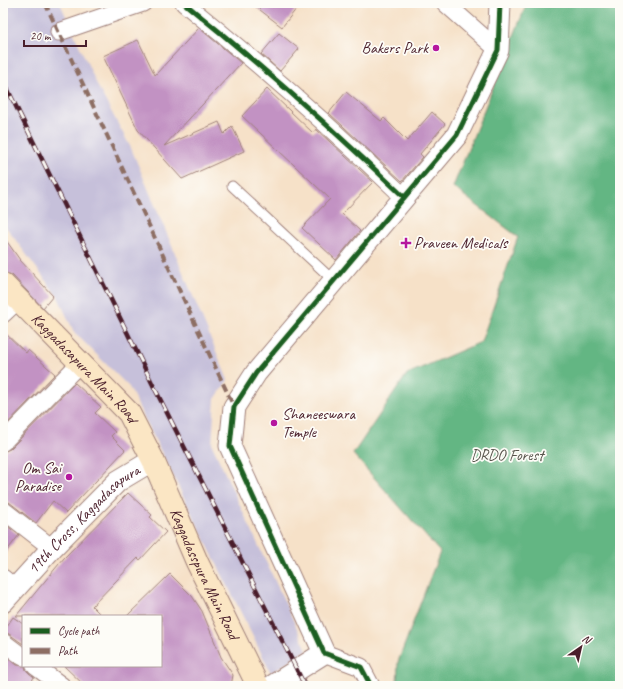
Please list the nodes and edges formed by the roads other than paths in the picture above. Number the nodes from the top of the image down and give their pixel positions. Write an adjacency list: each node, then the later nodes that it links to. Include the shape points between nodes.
1 (143, 3): 5 (street)
2 (184, 3): 8 (street, via 321,121)
3 (445, 3): 6 (street)
4 (500, 3): 6 (street)
5 (58, 32)
6 (498, 50): 8 (street, via 457,135)
7 (232, 186): 9 (lane)
8 (404, 197): 9 (street)
9 (334, 281): 20 (street, via 256,373 234,407 230,446)
10 (3, 284): 11 (main road, Kaggadasapura Main Road)
11 (19, 299): 12 (street); 13 (main road, Kaggadasapura Main Road)
12 (3, 314)
13 (80, 363): 14 (street); 15 (main road, Kaggadasapura Main Road, via 129,413)
14 (3, 442)
15 (152, 460): 17 (street, 19th Cross, Kaggadasapura, via 118,481); 24 (main road, Kaggadasspura Main Road, via 197,562)
16 (3, 510): 17 (street)
17 (52, 548): 18 (street, 19th Cross, Kaggadasapura)
18 (7, 589)
19 (3, 642): 21 (street)
20 (324, 653): 25 (street); 26 (street, via 361,667)
21 (22, 656)
22 (36, 667): 23 (street)
23 (62, 686)
24 (258, 686)
25 (272, 686)
26 (371, 686)

